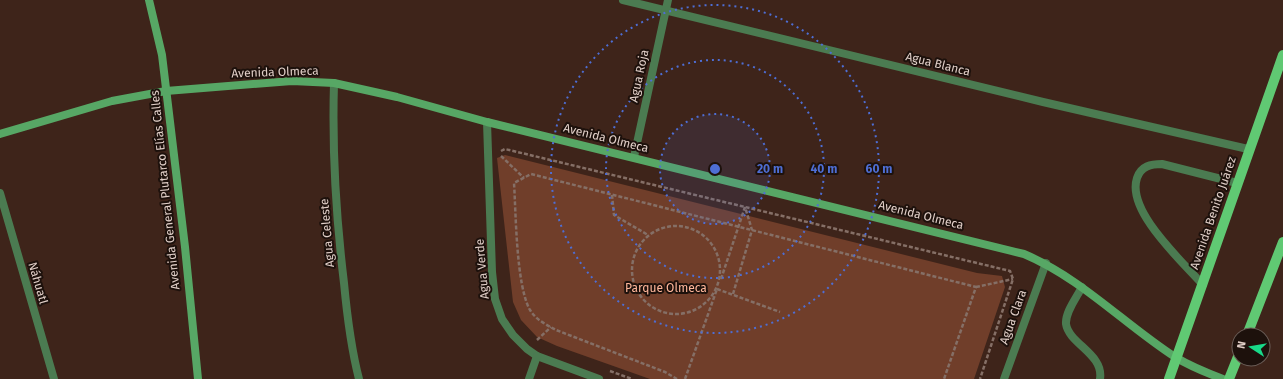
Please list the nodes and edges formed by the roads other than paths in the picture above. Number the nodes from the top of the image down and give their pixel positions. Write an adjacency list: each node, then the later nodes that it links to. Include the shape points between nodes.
1 (149, 0): 7 (street, Avenida General Plutarco Elías Calles, via 162,55)
2 (623, 0): 4 (street, Agua Blanca)
3 (668, 0): 4 (street, Agua Roja)
4 (666, 11): 10 (street, Agua Blanca); 11 (street, Agua Roja)
5 (1283, 55): 10 (main road, Avenida Benito Juárez)
6 (334, 83): 7 (street, Avenida Olmeca, via 292,82); 8 (street, Avenida Olmeca); 24 (street, Agua Celeste, via 332,126 339,241 347,311)
7 (166, 91): 9 (street, Avenida Olmeca, via 112,101); 23 (street, Avenida General Plutarco Elías Calles)
8 (487, 122): 11 (street, Avenida Olmeca); 19 (street, Agua Verde, via 495,299 502,319 513,336)
9 (0, 134)
10 (1248, 149): 12 (main road, Avenida Benito Juárez)
11 (634, 158): 15 (street, Avenida Olmeca, via 996,246)
12 (1237, 183): 16 (main road, Avenida Benito Juárez); 16 (street, via 1162,164 1152,164 1138,175 1135,184 1139,206 1168,247)
13 (0, 193): 22 (street, Náhuatl)
14 (1283, 242): 18 (main road)
15 (1046, 263): 17 (street, Avenida Olmeca); 27 (street, Agua Clara)
16 (1203, 285): 20 (main road, Avenida Benito Juárez)
17 (1082, 287): 20 (street, Avenida Olmeca); 28 (street, via 1068,314 1066,325 1097,363)
18 (1250, 327)
19 (537, 356): 25 (street); 26 (street, Agua Verde)
20 (1176, 358): 29 (main road, Avenida Benito Juárez); 30 (street, Avenida Olmeca)
21 (1234, 367): 31 (main road)
22 (54, 379)
23 (198, 379)
24 (359, 379)
25 (529, 379)
26 (599, 379)
27 (1004, 379)
28 (1100, 379)
29 (1169, 379)
30 (1223, 379)
31 (1229, 379)

